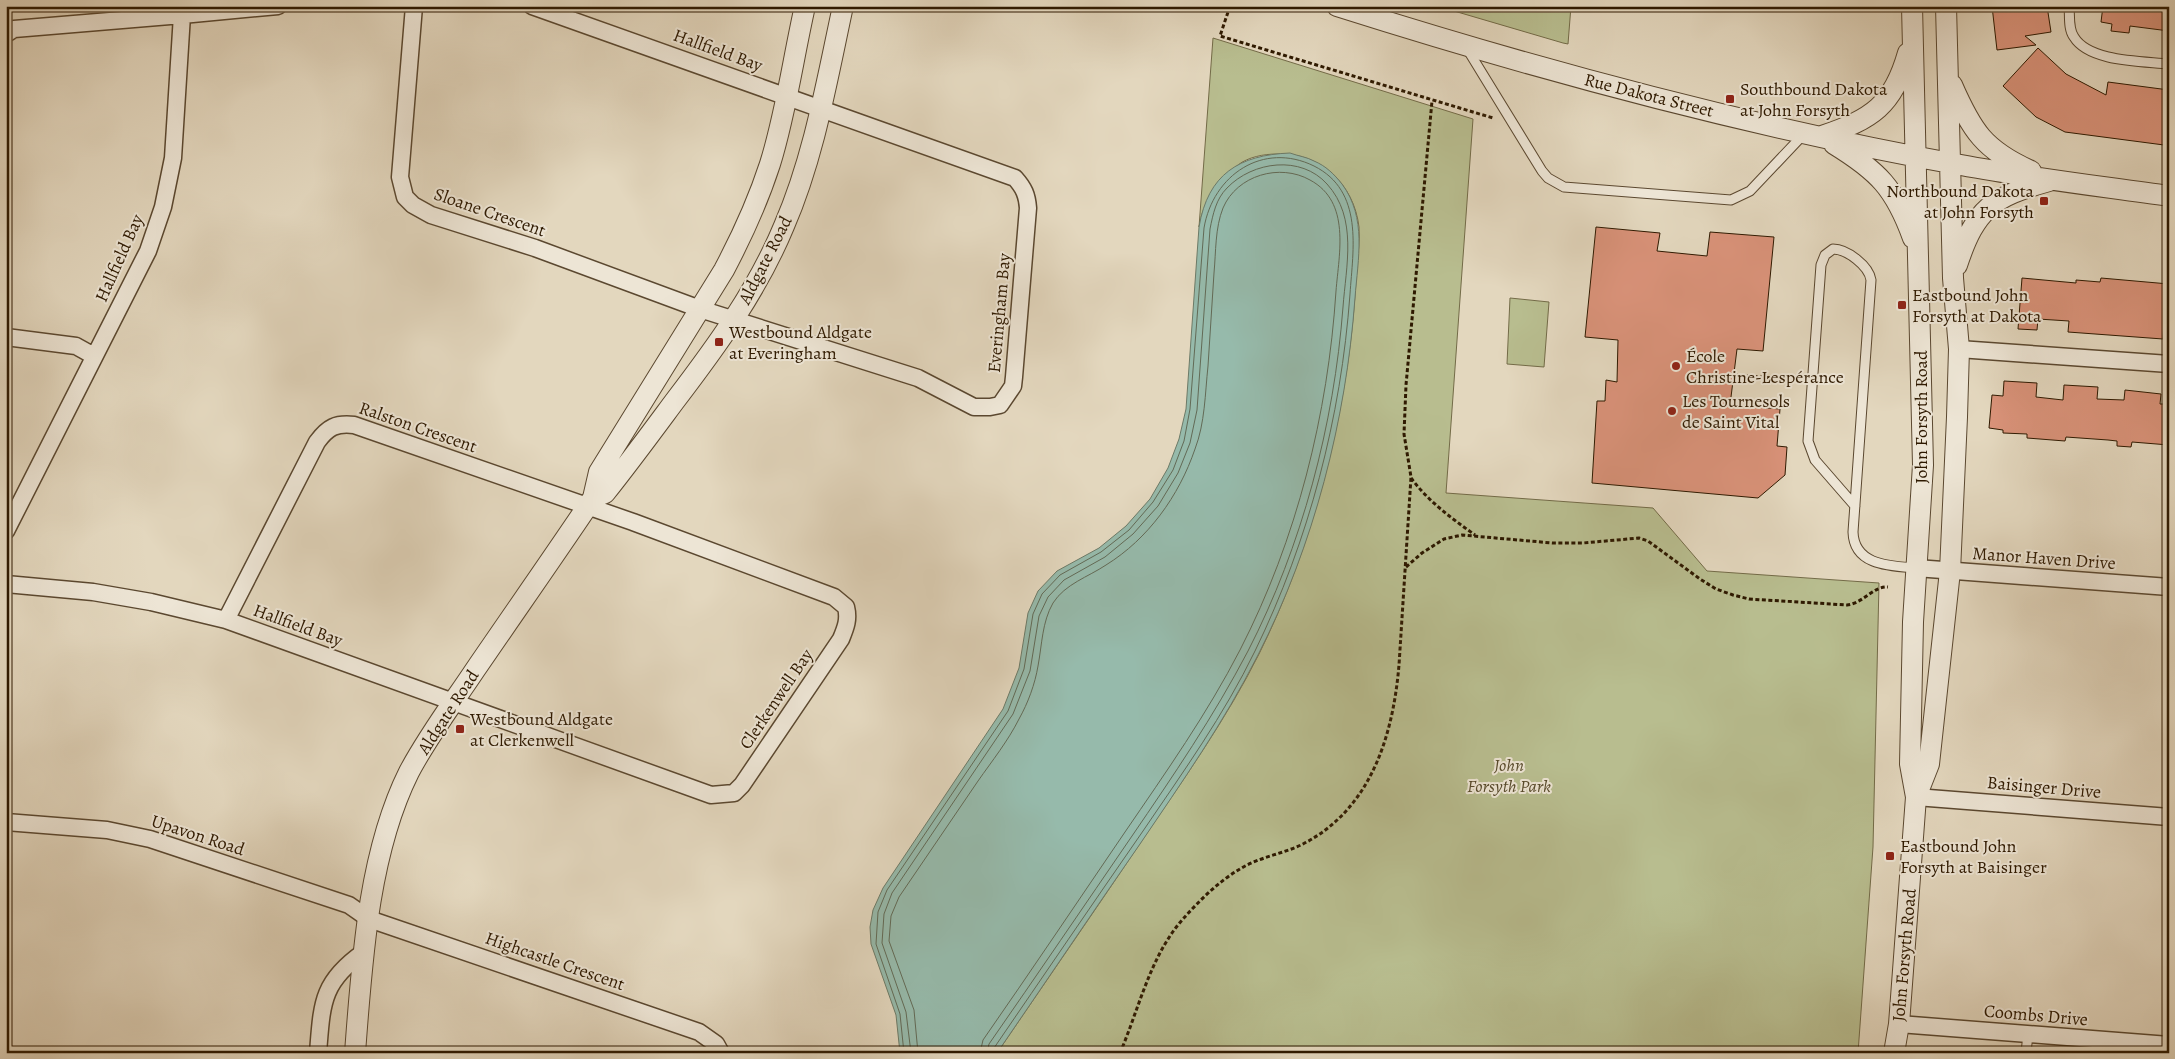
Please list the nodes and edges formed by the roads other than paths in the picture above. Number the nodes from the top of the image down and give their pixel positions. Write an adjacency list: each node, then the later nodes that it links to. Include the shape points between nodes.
1 (278, 6): 10 (street)
2 (414, 6): 25 (street, Sloane Crescent, via 400,178 405,197 431,214)
3 (532, 6): 16 (street, Hallfield Bay)
4 (805, 6): 16 (street, Aldgate Road)
5 (843, 6): 17 (street, Aldgate Road)
6 (1337, 6): 13 (street, Rue Dakota Street)
7 (1912, 6): 12 (street, John Forsyth Road)
8 (1946, 6): 15 (street, John Forsyth Road)
9 (2070, 6): 14 (lane, via 2074,38 2094,54)
10 (182, 15): 11 (street, via 14,29); 28 (street, Hallfield Bay, via 173,158 163,207 148,251)
11 (6, 34)
12 (1913, 37): 18 (street, via 1894,89 1883,105 1866,118); 19 (street, John Forsyth Road)
13 (1466, 47): 18 (street, Rue Dakota Street, via 1636,93); 18 (lane, via 1542,171 1555,184 1569,189 1731,200 1750,191)
14 (2169, 64)
15 (1948, 77): 20 (street, John Forsyth Road); 21 (street, via 1966,118 1979,137 2006,158)
16 (786, 95): 17 (street, Hallfield Bay); 25 (street, Aldgate Road, via 770,165 724,270)
17 (813, 105): 25 (street, Aldgate Road, via 799,189 785,225 755,286); 25 (street, Everingham Bay, via 1007,174 1023,186 1028,208 1013,386 1000,404 974,407 918,378)
18 (1813, 134): 19 (street, Rue Dakota Street); 23 (street, via 1865,164 1887,185 1900,205)
19 (1915, 156): 20 (street, Rue Dakota Street); 23 (street, John Forsyth Road)
20 (1950, 163): 21 (street, Rue Dakota Street); 24 (street, John Forsyth Road)
21 (2054, 180): 22 (street, Rue Dakota Street); 24 (street, via 2014,192 1994,202 1979,216 1967,235)
22 (2169, 196)
23 (1918, 251): 33 (street, John Forsyth Road, via 1922,465)
24 (1953, 278): 27 (street, John Forsyth Road)
25 (717, 314): 30 (street, Aldgate Road, via 599,472); 30 (street, Aldgate Road, via 615,481 605,493)
26 (6, 337): 28 (street, via 76,346)
27 (1959, 348): 29 (street); 34 (street, John Forsyth Road)
28 (94, 356): 32 (street, Hallfield Bay)
29 (2169, 364)
30 (590, 502): 37 (street, Ralston Crescent, via 354,425 339,423 326,430 317,442); 38 (street, Aldgate Road); 38 (street, Clerkenwell Bay, via 834,597 846,607 848,616 841,639 734,794 711,795)
31 (1855, 506): 31 (lane, via 1871,280 1865,266 1838,249 1829,251 1821,265 1809,448 1815,460); 33 (lane, via 1853,538 1862,555 1879,564)
32 (6, 531)
33 (1916, 568): 34 (street, Manor Haven Drive); 39 (street, John Forsyth Road, via 1910,764)
34 (1950, 571): 36 (street, Manor Haven Drive); 39 (street, John Forsyth Road, via 1929,764)
35 (6, 584): 37 (street, Hallfield Bay, via 93,592)
36 (2169, 588)
37 (226, 620): 38 (street, Hallfield Bay)
38 (454, 702): 42 (street, Aldgate Road, via 409,772 392,815 376,870)
39 (1916, 797): 40 (street, Baisinger Drive); 44 (street, John Forsyth Road)
40 (2169, 817)
41 (6, 822): 42 (street, Upavon Road, via 107,830 150,839 349,905)
42 (369, 919): 43 (street, Aldgate Road); 49 (street, Highcastle Crescent, via 699,1032 716,1044)
43 (364, 952): 47 (street, via 346,965 327,990 321,1008); 48 (street, Aldgate Road)
44 (1899, 1024): 45 (street, Coombs Drive); 50 (street, John Forsyth Road)
45 (2028, 1034): 46 (street, Coombs Drive); 51 (lane)
46 (2169, 1046)
47 (318, 1053)
48 (355, 1053)
49 (721, 1053)
50 (1894, 1053)
51 (2026, 1053)

